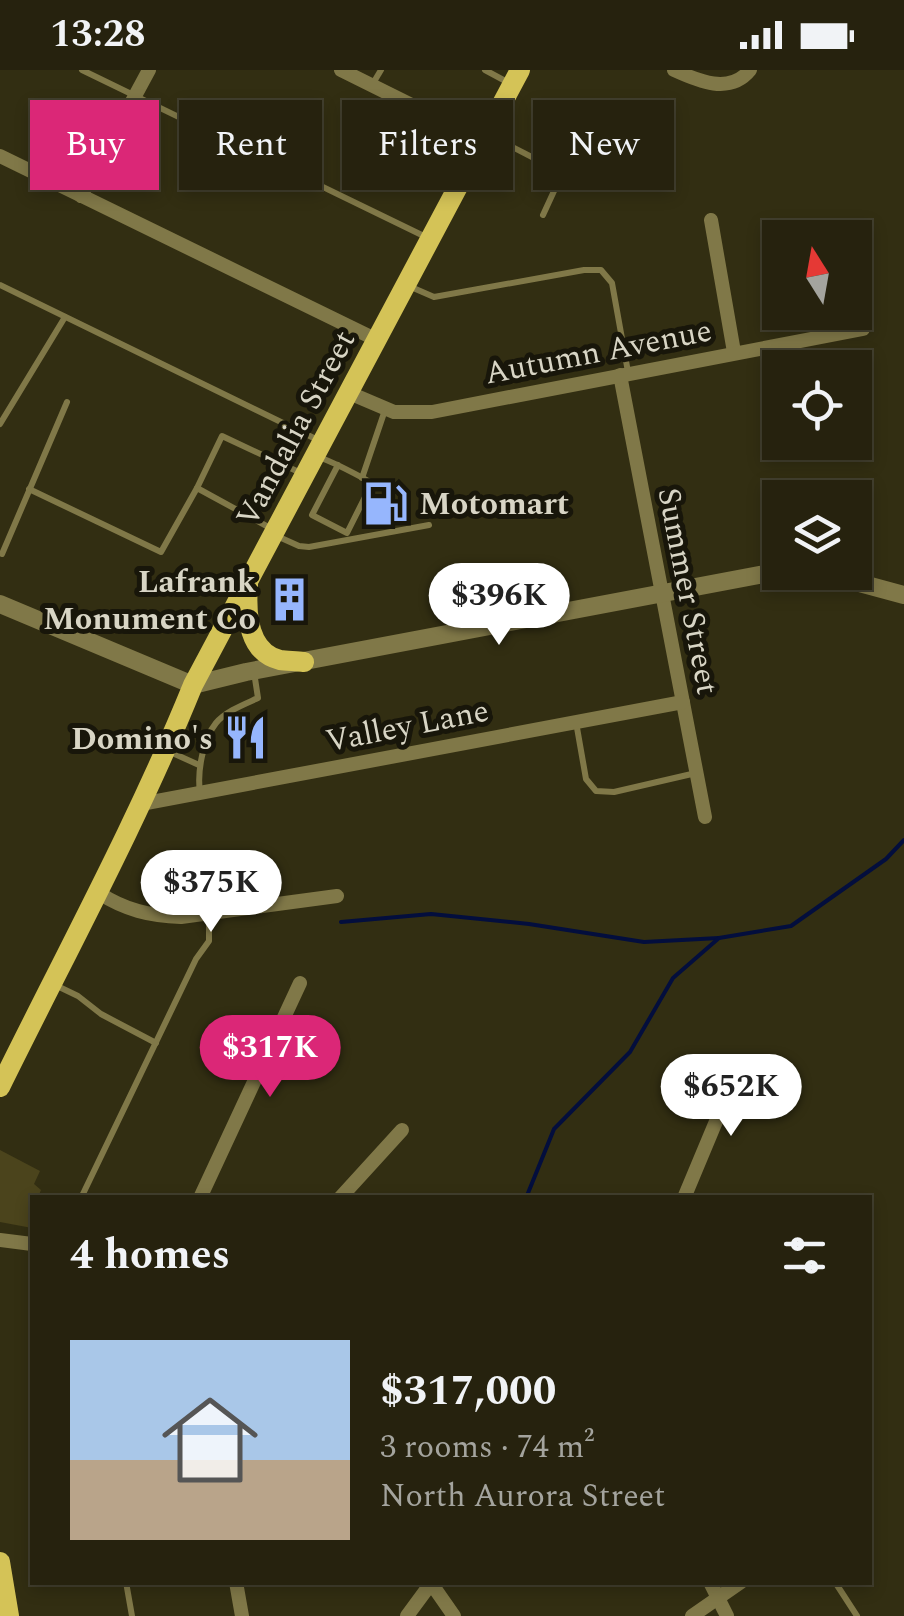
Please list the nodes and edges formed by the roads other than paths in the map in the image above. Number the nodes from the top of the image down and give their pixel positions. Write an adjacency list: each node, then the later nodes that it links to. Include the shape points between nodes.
1 (82, 70): 10 (lane)
2 (149, 70): 10 (street)
3 (341, 70): 9 (street)
4 (381, 70): 9 (lane)
5 (485, 70): 8 (lane)
6 (674, 70): 7 (street, via 704,84)
7 (750, 70)
8 (516, 77): 12 (main road, Vandalia Street)
9 (372, 86): 11 (street)
10 (135, 97): 16 (street); 19 (lane)
11 (400, 100)
12 (504, 100)
13 (513, 150): 17 (lane, via 559,171)
14 (0, 156): 16 (street)
15 (456, 190): 19 (main road, Vandalia Street)
16 (82, 196): 24 (street)
17 (542, 215)
18 (711, 220): 25 (street)
19 (429, 239): 21 (main road, Vandalia Street)
20 (0, 285): 22 (lane)
21 (405, 285): 24 (main road, Vandalia Street); 26 (lane, via 434,297 602,270 612,283)
22 (65, 316): 30 (lane); 31 (lane)
23 (857, 330): 25 (street, Autumn Avenue)
24 (375, 339): 27 (main road, Vandalia Street)
25 (734, 352): 26 (street, Autumn Avenue)
26 (624, 374): 29 (street, Autumn Avenue, via 432,412); 46 (street, Summer Street)
27 (347, 392): 29 (street, Autumn Avenue); 31 (main road, Vandalia Street)
28 (67, 402): 37 (lane)
29 (386, 410): 34 (lane)
30 (0, 424)
31 (313, 457): 32 (lane); 36 (lane, via 222,436); 39 (main road, Vandalia Street)
32 (338, 464): 33 (lane); 40 (lane, via 312,515)
33 (353, 472): 34 (lane); 35 (lane)
34 (362, 478): 40 (lane, via 372,483)
35 (347, 483)
36 (196, 488): 37 (lane, via 161,552); 39 (lane)
37 (29, 489): 42 (lane)
38 (429, 525): 41 (lane)
39 (274, 532): 41 (lane, via 304,547); 44 (main road, Vandalia Street)
40 (347, 533): 41 (lane)
41 (342, 541)
42 (2, 554)
43 (762, 575): 46 (street)
44 (248, 583): 49 (main road, via 246,607 261,649 279,660); 51 (main road, Vandalia Street)
45 (872, 587): 47 (street)
46 (662, 593): 49 (street); 52 (street, Summer Street)
47 (904, 596)
48 (0, 604): 51 (street)
49 (304, 662): 50 (street)
50 (254, 671): 51 (street); 55 (lane, via 258,698 217,722)
51 (193, 685): 54 (main road, Vandalia Street)
52 (683, 702): 53 (street, Valley Lane); 56 (street, Summer Street)
53 (576, 720): 56 (lane, via 586,779 596,791); 57 (street, Valley Lane)
54 (166, 751): 55 (lane); 58 (main road, Vandalia Street)
55 (200, 765): 57 (lane)
56 (696, 773): 59 (street, Summer Street)
57 (200, 793): 58 (street, Valley Lane)
58 (141, 804): 60 (main road, Vandalia Street)
59 (705, 817)
60 (99, 893): 62 (street, via 156,916); 64 (main road, Vandalia Street)
61 (337, 896): 62 (street)
62 (209, 913): 65 (lane, via 208,941)
63 (300, 983): 70 (street)
64 (52, 984): 65 (lane); 67 (main road, Vandalia Street)
65 (156, 1043): 69 (lane)
66 (740, 1064): 72 (street)
67 (0, 1087)
68 (402, 1130): 71 (street)
69 (82, 1195)
70 (201, 1195)
71 (343, 1195)
72 (685, 1195)
73 (0, 1240): 74 (street)
74 (30, 1244)
75 (0, 1562): 84 (main road)
76 (127, 1585): 85 (lane)
77 (237, 1585): 86 (street)
78 (430, 1585): 87 (street)
79 (433, 1585): 88 (street)
80 (711, 1585): 83 (street)
81 (737, 1585): 83 (street)
82 (837, 1585): 91 (lane)
83 (717, 1600): 89 (street); 90 (street)
84 (9, 1616)
85 (132, 1616)
86 (242, 1616)
87 (407, 1616)
88 (454, 1616)
89 (692, 1616)
90 (727, 1616)
91 (856, 1616)

